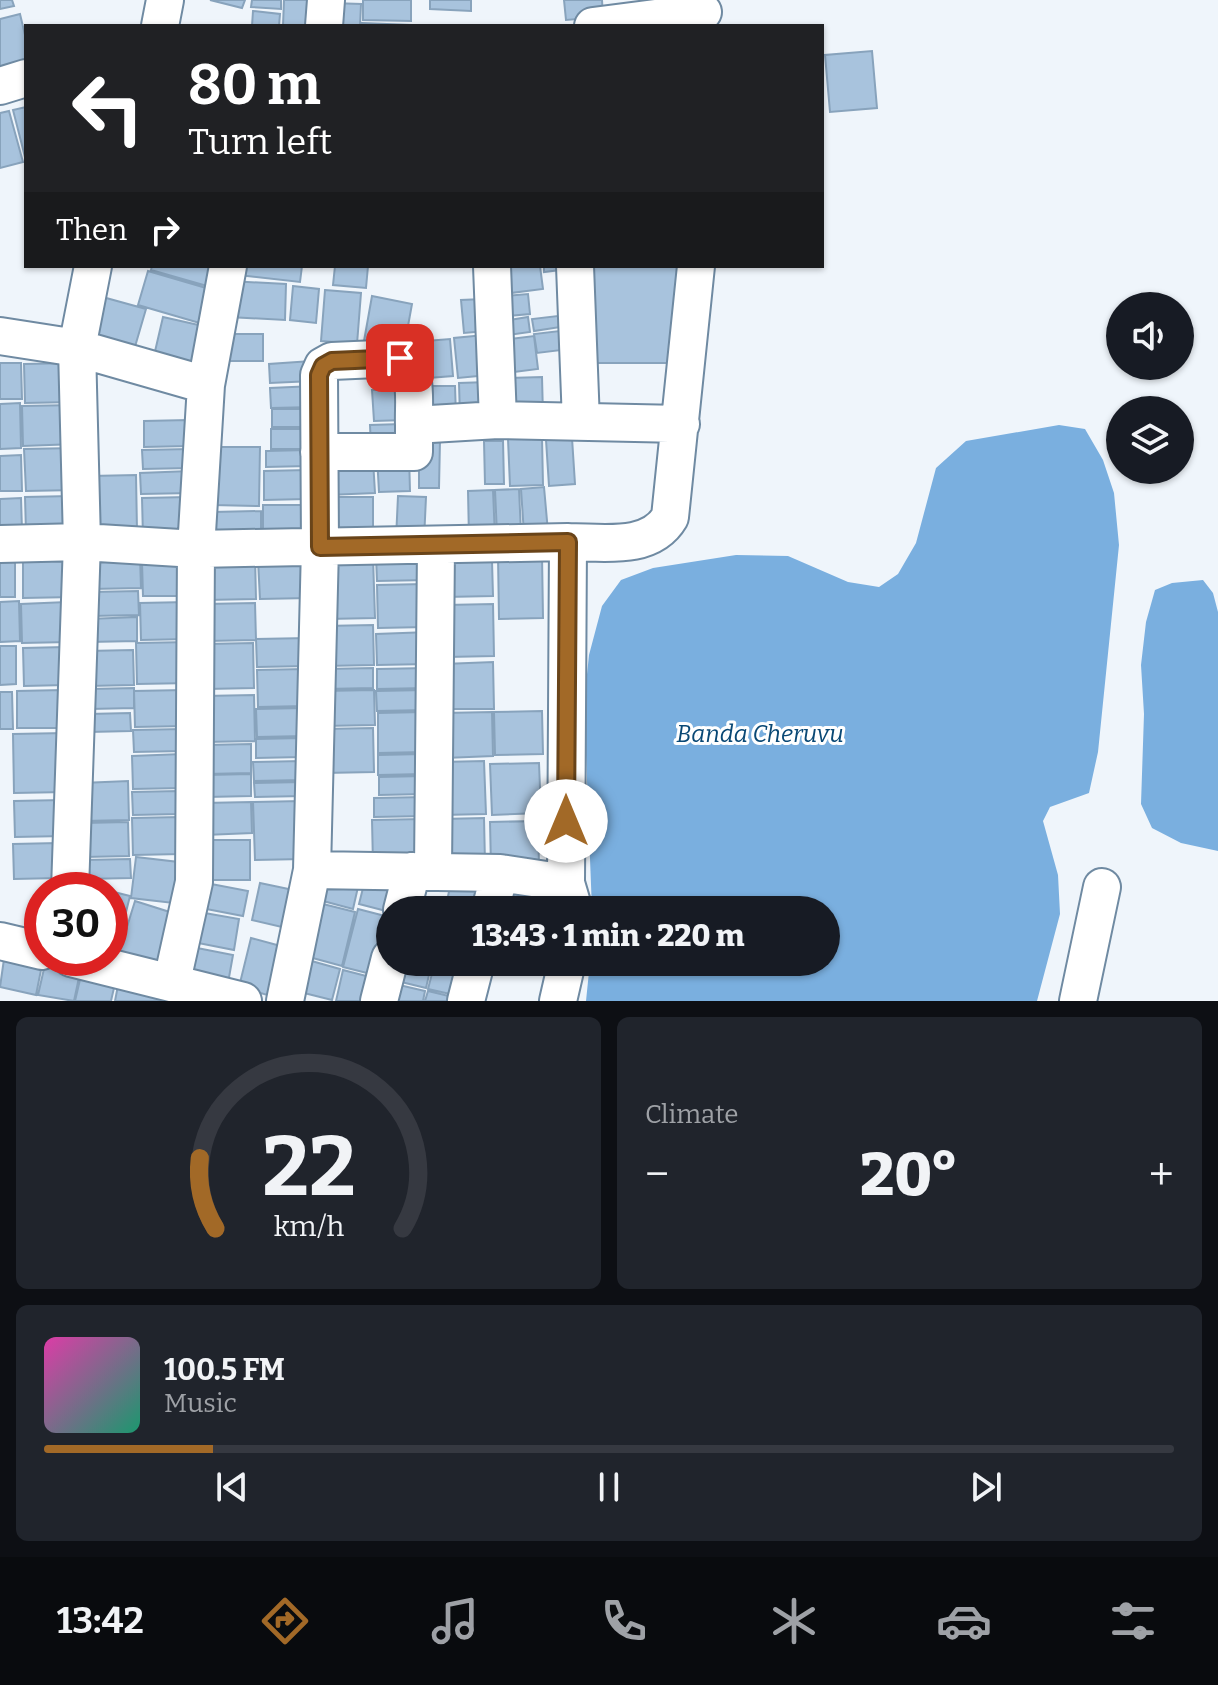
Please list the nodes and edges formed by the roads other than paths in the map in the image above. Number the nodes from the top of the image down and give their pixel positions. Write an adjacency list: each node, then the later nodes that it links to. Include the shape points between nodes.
1 (165, 0): 4 (street)
2 (326, 0): 5 (street)
3 (703, 13): 6 (street)
4 (160, 24)
5 (324, 24)
6 (610, 24)
7 (24, 79): 8 (street)
8 (0, 86)
9 (93, 268): 15 (street)
10 (228, 268): 16 (street)
11 (492, 268): 17 (street)
12 (575, 268): 18 (street)
13 (696, 268): 19 (street)
14 (0, 336): 15 (street)
15 (77, 348): 16 (street); 22 (street)
16 (206, 385): 27 (street)
17 (498, 420): 18 (street); 20 (street)
18 (581, 422): 19 (street)
19 (681, 424): 23 (street, via 670,517 661,532 636,542)
20 (414, 425): 21 (street, via 414,452); 21 (street, via 408,364 400,358 332,361 319,375)
21 (319, 452): 25 (street)
22 (82, 542): 24 (street); 27 (street); 30 (street)
23 (568, 542): 26 (street); 35 (street)
24 (0, 544)
25 (320, 547): 26 (street); 27 (street); 28 (street)
26 (436, 547): 29 (street)
27 (196, 549): 42 (street, via 194,882)
28 (312, 870): 29 (street); 44 (street)
29 (422, 870): 31 (street); 33 (street)
30 (71, 872)
31 (500, 873): 34 (street); 35 (street)
32 (1102, 887): 48 (street)
33 (409, 896)
34 (494, 896)
35 (570, 896)
36 (0, 941): 37 (street)
37 (24, 947)
38 (128, 971): 42 (street)
39 (385, 976): 45 (street)
40 (472, 976): 46 (street)
41 (564, 976): 47 (street)
42 (172, 981): 43 (street)
43 (243, 1001)
44 (285, 1001)
45 (379, 1001)
46 (466, 1001)
47 (558, 1001)
48 (1078, 1001)

